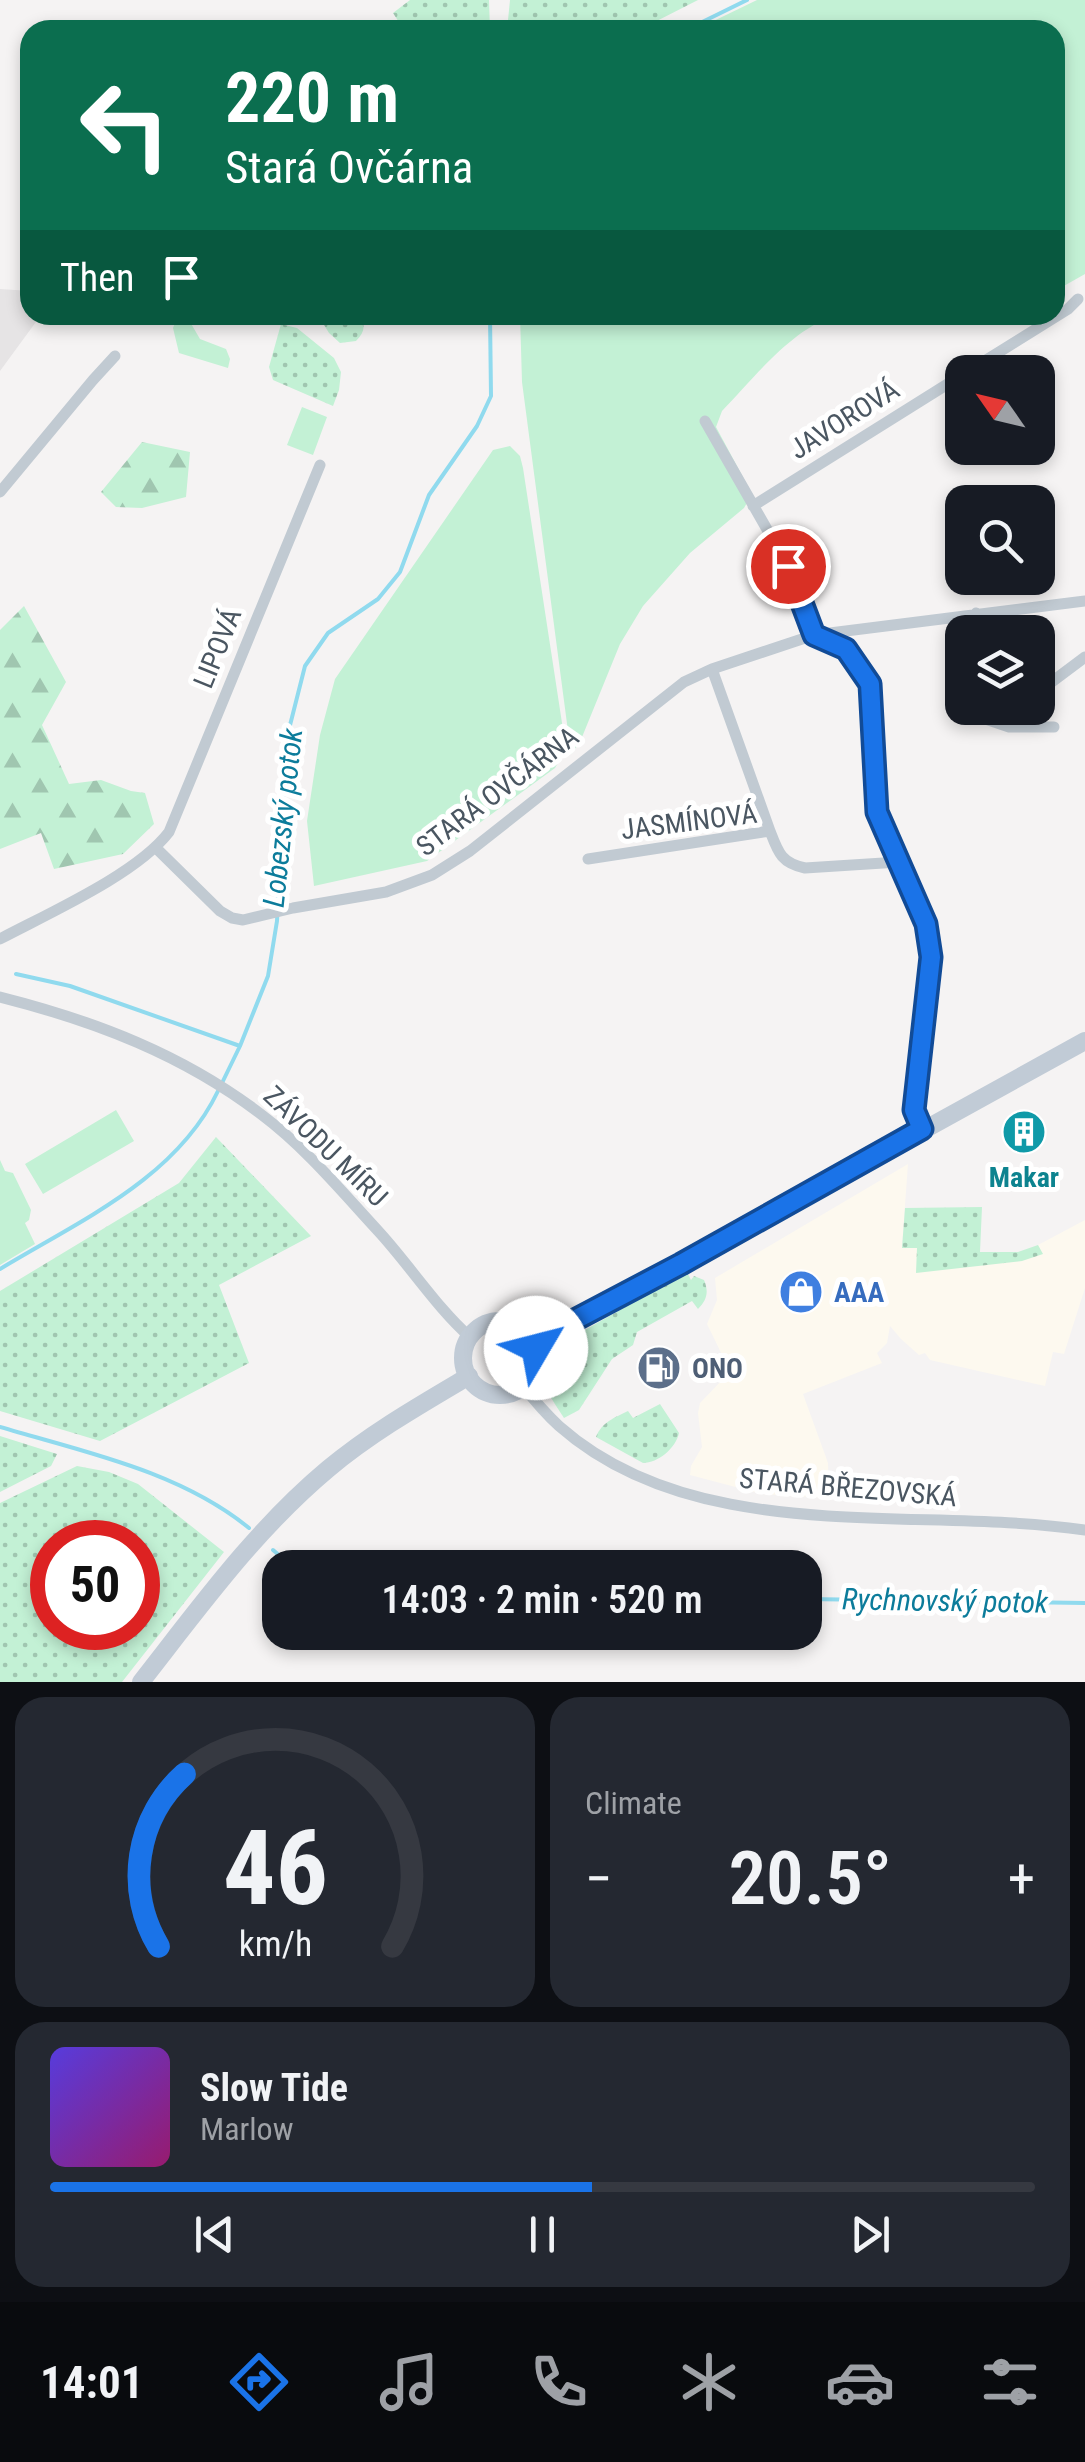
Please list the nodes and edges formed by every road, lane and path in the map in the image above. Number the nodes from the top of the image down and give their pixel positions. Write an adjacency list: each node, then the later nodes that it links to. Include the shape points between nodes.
1 (1078, 299): 2 (street, JAVOROVÁ)
2 (1065, 311)
3 (1043, 325): 4 (street, JAVOROVÁ)
4 (995, 355)
5 (115, 356): 9 (street)
6 (945, 386): 10 (street, JAVOROVÁ)
7 (705, 421): 10 (street)
8 (320, 464): 20 (street, LIPOVÁ, via 169,832)
9 (0, 492)
10 (753, 506): 13 (street, via 788,566)
11 (1085, 601): 12 (street, STARÁ OVČÁRNA)
12 (976, 614): 13 (street, STARÁ OVČÁRNA)
13 (814, 635): 15 (street, STARÁ OVČÁRNA); 22 (street, via 846,649 870,684 877,812)
14 (1085, 656): 16 (street)
15 (712, 670): 19 (street); 20 (street, STARÁ OVČÁRNA, via 684,682 470,852 432,876 386,892 242,920 220,911)
16 (1055, 680)
17 (1002, 725): 18 (street)
18 (1054, 727)
19 (770, 831): 21 (street, JASMÍNOVÁ); 22 (street, JASMÍNOVÁ, via 791,865)
20 (156, 848): 23 (street)
21 (588, 859)
22 (899, 862): 26 (street, via 926,924 931,957 914,1110)
23 (0, 938)
24 (0, 997): 27 (street, ZÁVODU MÍRU, via 128,1037 264,1116 316,1164)
25 (1085, 1040): 26 (main road)
26 (922, 1129): 28 (main road)
27 (470, 1336): 28 (main road, via 505,1321); 29 (main road, via 464,1354)
28 (533, 1342): 30 (main road, via 536,1368)
29 (468, 1376): 30 (main road, via 494,1394); 32 (main road, via 369,1438 286,1507)
30 (523, 1386): 31 (street, STARÁ BŘEZOVSKÁ, via 550,1418 590,1448 699,1498 784,1512)
31 (1085, 1530)
32 (141, 1682)

